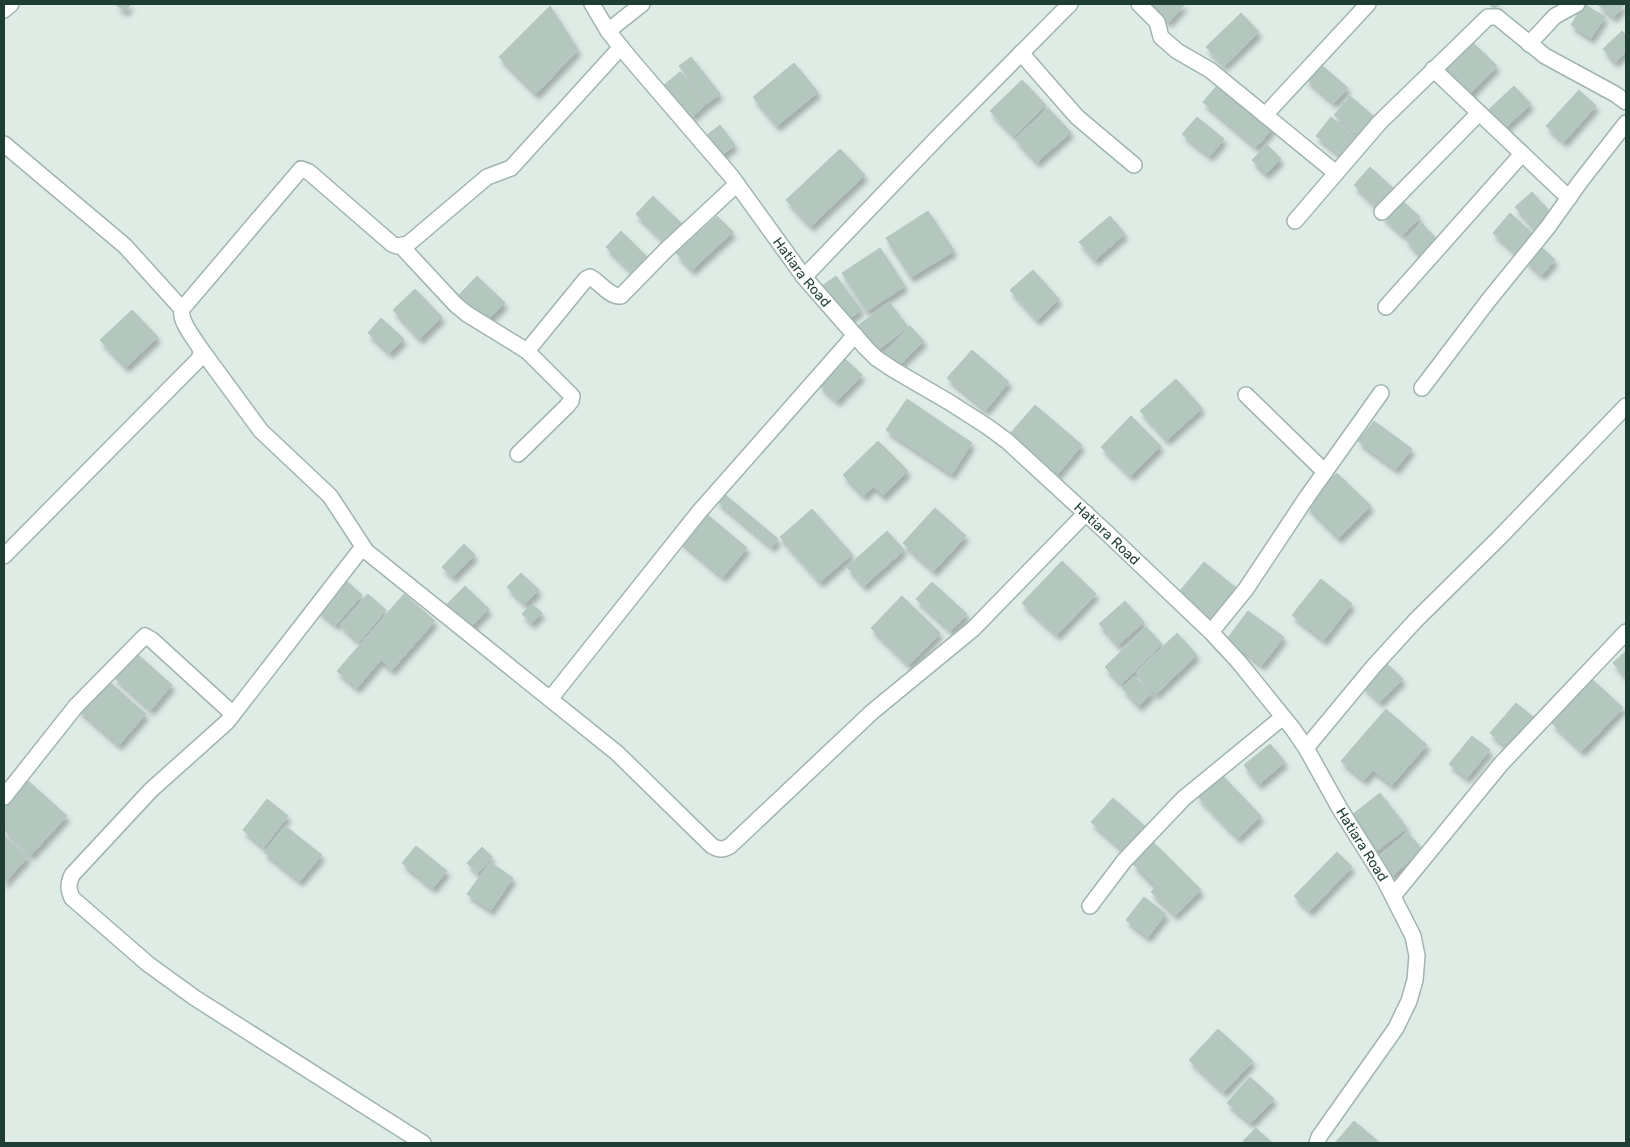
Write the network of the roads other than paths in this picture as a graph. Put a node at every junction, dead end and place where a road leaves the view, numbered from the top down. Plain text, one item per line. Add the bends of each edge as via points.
1 (11, 4) edge
2 (592, 4) edge
3 (642, 4) edge
4 (1070, 4) edge
5 (1139, 4) edge
6 (1368, 4) edge
7 (1577, 4) edge
8 (4, 10) edge
9 (608, 30) junction
10 (1529, 44) junction
11 (621, 47) junction
12 (1021, 53) junction
13 (1433, 69) junction
14 (1626, 102) edge
15 (1479, 114) junction
16 (1265, 115) junction
17 (1626, 123) edge
18 (4, 144) edge
19 (1522, 154) junction
20 (1134, 165) dead end
21 (1336, 173) junction
22 (738, 184) junction
23 (1569, 198) junction
24 (1382, 212) dead end
25 (1295, 221) dead end
26 (402, 247) junction
27 (804, 277) junction
28 (1386, 307) dead end
29 (182, 309) junction
30 (855, 335) junction
31 (200, 348) junction
32 (527, 351) junction
33 (1422, 388) dead end
34 (1381, 393) dead end
35 (1246, 395) dead end
36 (1626, 406) edge
37 (518, 454) dead end
38 (1325, 472) junction
39 (1086, 513) junction
40 (366, 551) junction
41 (4, 556) edge
42 (1211, 632) junction
43 (1626, 632) edge
44 (550, 699) junction
45 (234, 714) junction
46 (1283, 717) junction
47 (1306, 748) junction
48 (4, 797) edge
49 (1393, 896) junction
50 (1090, 906) dead end
51 (423, 1143) edge
52 (1317, 1143) edge

1 - 8 street
2 - 9 street, Hatiara Road
3 - 9 street
4 - 12 street
5 - 16 street via 1157,22 1161,37 1177,51 1210,70
6 - 16 street
7 - 10 street via 1549,20
9 - 11 street, Hatiara Road
10 - 13 street via 1497,18 1488,17
10 - 14 street
11 - 22 street, Hatiara Road
11 - 26 street via 511,168 487,177
12 - 20 street via 1077,117
12 - 27 street
13 - 15 street
13 - 21 street via 1380,122
15 - 19 street
15 - 24 street
16 - 21 street
17 - 23 street
18 - 29 street via 124,246
19 - 23 street
19 - 28 street
21 - 25 street
22 - 27 street, Hatiara Road
22 - 32 street via 621,296 613,295 590,277 586,279
23 - 33 street
26 - 29 street via 392,244 309,172 301,169
26 - 32 street via 467,314
27 - 30 street, Hatiara Road
29 - 31 street via 183,318
30 - 39 street, Hatiara Road via 876,358 1007,441
30 - 44 street via 700,512
31 - 40 street via 261,430 330,496
31 - 41 street via 198,360
32 - 37 street via 572,396 567,406
34 - 38 street
35 - 38 street
36 - 47 street via 1415,621
38 - 42 street via 1246,589
39 - 42 street, Hatiara Road
39 - 44 street via 972,629 872,712 723,850 712,846 633,767
40 - 44 street
40 - 45 street via 358,553
42 - 46 street, Hatiara Road
43 - 49 street via 1501,764
45 - 48 street via 145,636 76,706
45 - 51 street via 151,790 72,875 68,891 148,964 195,998
46 - 47 street, Hatiara Road
46 - 50 street via 1184,798 1124,861
47 - 49 street, Hatiara Road
49 - 52 street, Hatiara Road via 1413,936 1417,956 1409,1001 1396,1028

